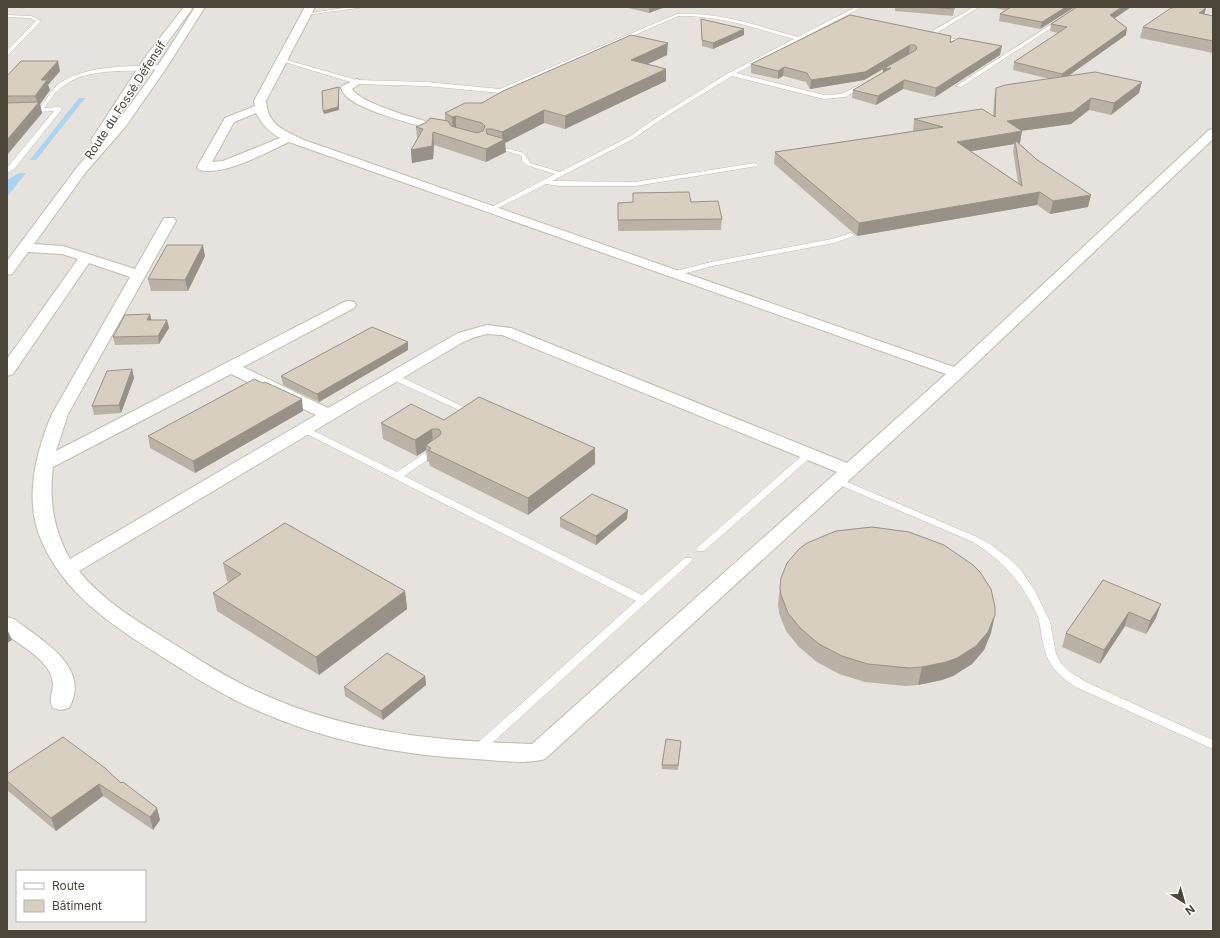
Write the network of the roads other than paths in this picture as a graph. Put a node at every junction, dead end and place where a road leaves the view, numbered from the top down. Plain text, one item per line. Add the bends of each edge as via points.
1 (189, 7) edge
2 (200, 7) edge
3 (363, 7) edge
4 (860, 7) edge
5 (977, 7) edge
6 (1081, 7) edge
7 (308, 10) edge
8 (7, 16) edge
9 (798, 39) junction
10 (974, 45) edge
11 (1003, 51) edge
12 (1011, 53) junction
13 (7, 54) edge
14 (281, 60) junction
15 (162, 67) junction
16 (143, 68) junction
17 (732, 74) junction
18 (357, 82) junction
19 (866, 82) edge
20 (960, 86) edge
21 (260, 108) junction
22 (27, 110) edge
23 (40, 110) junction
24 (446, 130) edge
25 (1213, 133) edge
26 (289, 138) junction
27 (490, 144) edge
28 (755, 165) dead end
29 (82, 168) junction
30 (7, 171) edge
31 (560, 174) junction
32 (545, 182) junction
33 (490, 210) junction
34 (169, 221) dead end
35 (851, 235) dead end
36 (24, 248) junction
37 (86, 257) junction
38 (7, 271) edge
39 (675, 274) junction
40 (139, 275) junction
41 (349, 305) dead end
42 (230, 367) junction
43 (7, 371) edge
44 (957, 373) junction
45 (392, 376) junction
46 (462, 408) edge
47 (328, 414) junction
48 (304, 429) junction
49 (437, 448) edge
50 (809, 454) junction
51 (44, 464) junction
52 (397, 476) junction
53 (843, 476) junction
54 (701, 549) dead end
55 (688, 560) dead end
56 (67, 569) junction
57 (642, 600) junction
58 (7, 624) edge
59 (61, 702) dead end
60 (1213, 745) edge
61 (476, 751) junction

1 - 16 street, Route du Fossé Défensif
2 - 15 street, Route du Fossé Défensif
3 - 7 lane
4 - 9 lane
5 - 10 lane via 941,27 936,33 947,39
6 - 12 lane
7 - 14 street
8 - 13 lane via 27,16 39,21
9 - 17 lane
9 - 18 lane via 712,17 681,15 671,17 501,91 422,84
11 - 12 lane
12 - 20 lane
14 - 18 lane
14 - 21 street via 262,96
15 - 16 lane
15 - 29 street, Route du Fossé Défensif via 122,124
16 - 23 lane via 90,73 70,79 60,85
16 - 29 street, Route du Fossé Défensif
17 - 19 lane via 829,97 843,96
17 - 31 lane via 631,138
18 - 24 street via 346,88 355,99 369,106
21 - 26 street via 269,124
21 - 26 street via 229,120 203,167 225,164
22 - 23 lane
23 - 30 lane via 59,109
25 - 44 street
26 - 33 street
27 - 31 lane via 522,154 528,164
28 - 32 lane via 635,184
29 - 36 street
31 - 32 lane
32 - 33 lane
33 - 39 street
34 - 40 street
35 - 39 lane via 834,241 706,265
36 - 37 street via 63,250
36 - 38 street
37 - 40 street
37 - 43 street
39 - 44 street
40 - 51 street via 60,414
41 - 42 street
42 - 47 street
42 - 51 street
44 - 53 street
45 - 46 lane
45 - 47 street
45 - 50 street via 463,336 484,330 500,330
47 - 48 street
48 - 52 lane
48 - 56 street
49 - 52 lane
50 - 53 street
50 - 54 lane
51 - 56 street via 42,495 47,530 52,545
52 - 57 lane
53 - 60 lane via 974,539 994,550 1010,564 1024,581 1042,617 1052,658 1063,672 1082,685
53 - 61 street via 537,754
55 - 57 lane
56 - 61 street via 86,592 135,628 248,697 305,720 354,735 436,749
57 - 61 lane
58 - 59 street via 48,656 60,669 65,685

